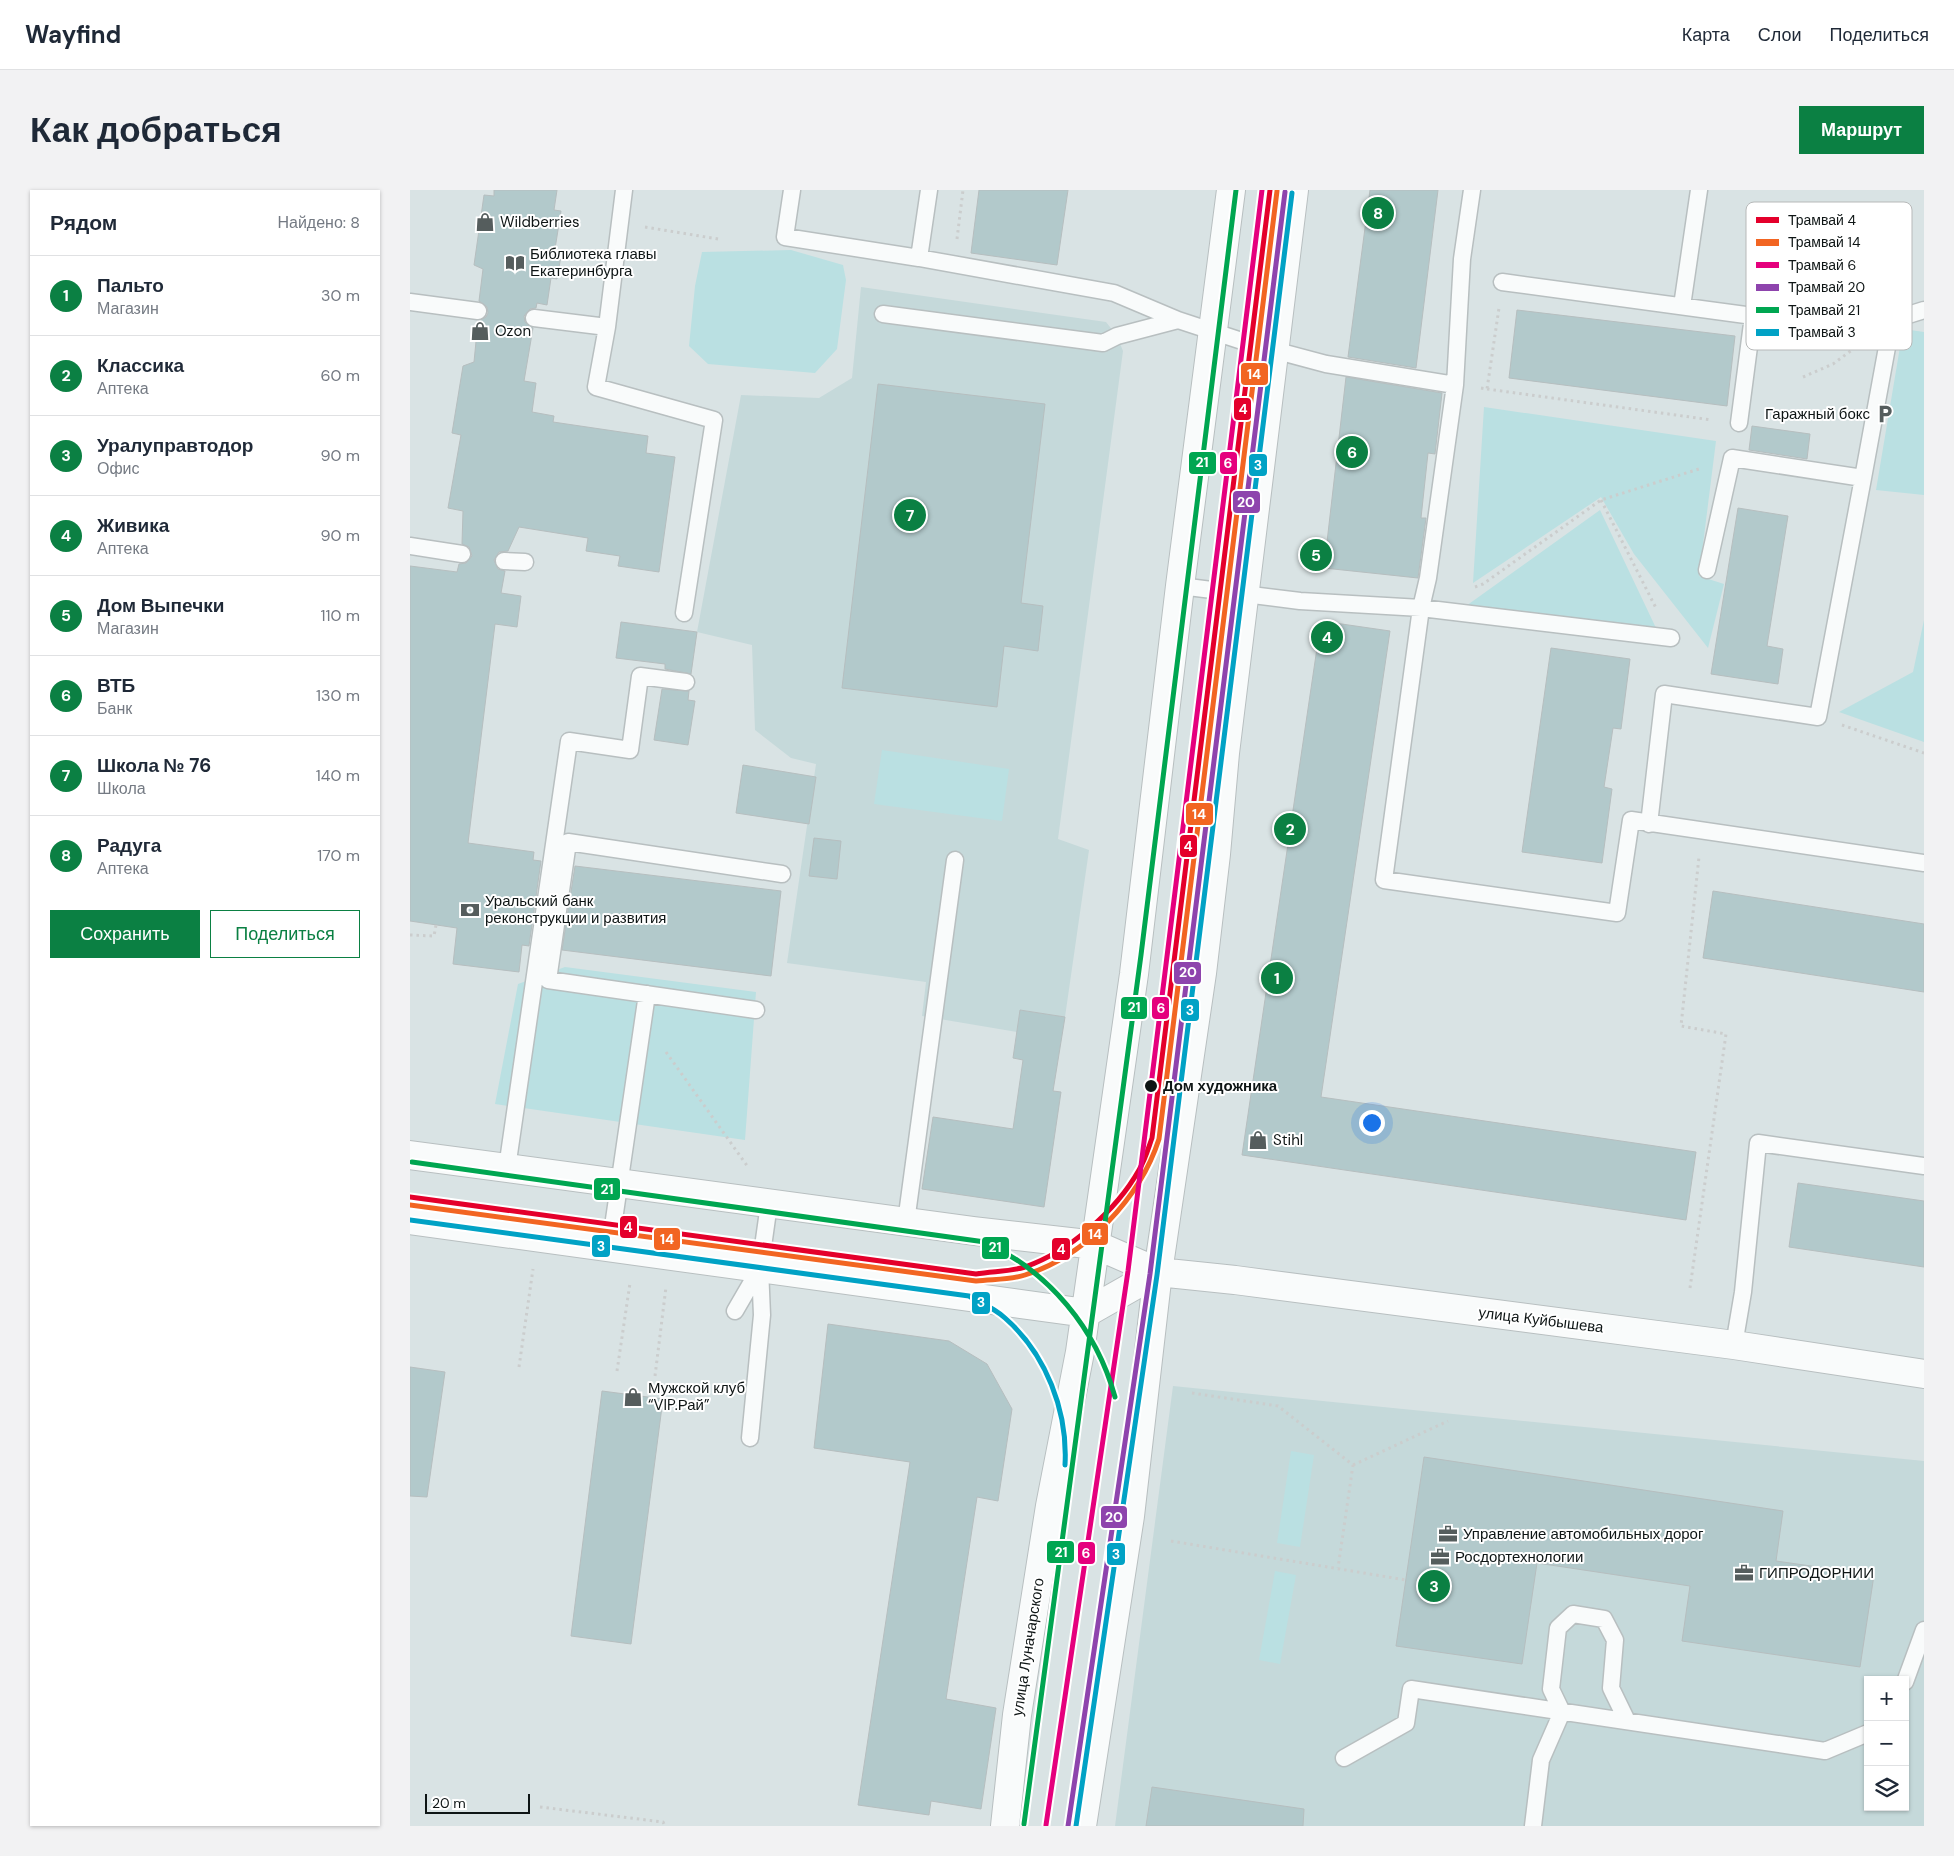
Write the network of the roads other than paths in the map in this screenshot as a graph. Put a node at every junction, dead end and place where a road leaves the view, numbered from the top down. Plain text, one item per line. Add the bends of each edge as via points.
1 (624, 190) edge
2 (792, 190) edge
3 (929, 190) edge
4 (1231, 190) edge
5 (1294, 190) edge
6 (1472, 190) edge
7 (1699, 190) edge
8 (919, 258) junction
9 (1502, 282) road end
10 (410, 302) edge
11 (1682, 306) junction
12 (1924, 310) edge
13 (478, 311) dead end
14 (882, 314) dead end
15 (1912, 314) edge
16 (1746, 315) edge
17 (534, 318) dead end
18 (1178, 320) junction
19 (607, 327) junction
20 (1213, 332) junction
21 (1749, 350) edge
22 (1886, 350) edge
23 (1274, 351) junction
24 (1456, 385) junction
25 (1739, 423) road end
26 (1863, 478) junction
27 (410, 546) edge
28 (462, 554) dead end
29 (504, 561) dead end
30 (525, 562) dead end
31 (1707, 570) dead end
32 (1180, 586) junction
33 (1244, 594) junction
34 (1421, 608) junction
35 (684, 613) dead end
36 (1671, 638) road end
37 (686, 682) dead end
38 (1649, 824) junction
39 (955, 860) dead end
40 (1924, 863) edge
41 (782, 874) dead end
42 (647, 994) junction
43 (756, 1010) dead end
44 (410, 1155) edge
45 (1924, 1166) edge
46 (507, 1168) junction
47 (619, 1183) junction
48 (769, 1204) junction
49 (410, 1220) edge
50 (906, 1222) junction
51 (1096, 1245) junction
52 (610, 1247) junction
53 (760, 1268) junction
54 (1158, 1272) junction
55 (735, 1311) dead end
56 (1086, 1313) junction
57 (1734, 1345) junction
58 (1924, 1374) edge
59 (750, 1438) dead end
60 (1924, 1630) edge
61 (1907, 1676) edge
62 (1562, 1712) junction
63 (1627, 1721) junction
64 (1864, 1735) edge
65 (1344, 1758) dead end
66 (1006, 1826) edge
67 (1082, 1826) edge
68 (1533, 1826) edge

1 - 19 lane
2 - 8 lane via 785,237
3 - 8 lane
4 - 20 main road, улица Луначарского
5 - 23 main road
6 - 24 lane via 1462,259
7 - 11 lane
8 - 18 lane via 1114,293
9 - 11 lane
10 - 13 lane
11 - 16 lane
12 - 15 lane
14 - 18 lane via 1103,343
17 - 19 lane
18 - 20 lane
19 - 35 lane via 596,387 714,420
20 - 23 lane
20 - 32 main road, улица Луначарского
21 - 25 lane
22 - 26 lane
23 - 24 lane via 1326,364
23 - 33 main road
24 - 34 lane
26 - 31 lane via 1732,458
26 - 38 lane via 1818,717 1664,694
27 - 28 lane
29 - 30 lane
32 - 33 lane
32 - 51 main road, улица Луначарского via 1134,974
33 - 34 lane via 1300,601
33 - 54 main road via 1202,973
34 - 36 lane
34 - 38 lane via 1384,880 1617,913 1630,820
37 - 46 lane via 640,676 630,750 569,741
38 - 40 lane
39 - 50 lane
41 - 42 lane via 568,842 548,980
42 - 43 lane
42 - 47 lane
44 - 46 main road, улица Куйбышева
45 - 57 lane via 1758,1143 1743,1292
46 - 47 main road, улица Куйбышева
47 - 48 main road, улица Куйбышева
47 - 52 lane
48 - 50 main road, улица Куйбышева
48 - 53 lane
49 - 52 main road
50 - 51 main road, улица Куйбышева
51 - 54 main road, улица Куйбышева
51 - 56 main road, улица Луначарского
52 - 53 main road
53 - 55 lane
53 - 56 main road
53 - 59 lane via 762,1315
54 - 56 main road
54 - 57 main road, улица Куйбышева
54 - 67 main road via 1130,1516
56 - 66 main road, улица Луначарского via 1050,1506 1017,1715
57 - 58 main road, улица Куйбышева
60 - 61 lane
62 - 63 lane
62 - 63 lane via 1551,1689 1558,1628 1573,1614 1604,1619 1615,1640 1611,1688
62 - 65 lane via 1411,1689 1406,1723
62 - 68 lane via 1541,1760
63 - 64 lane via 1825,1750

